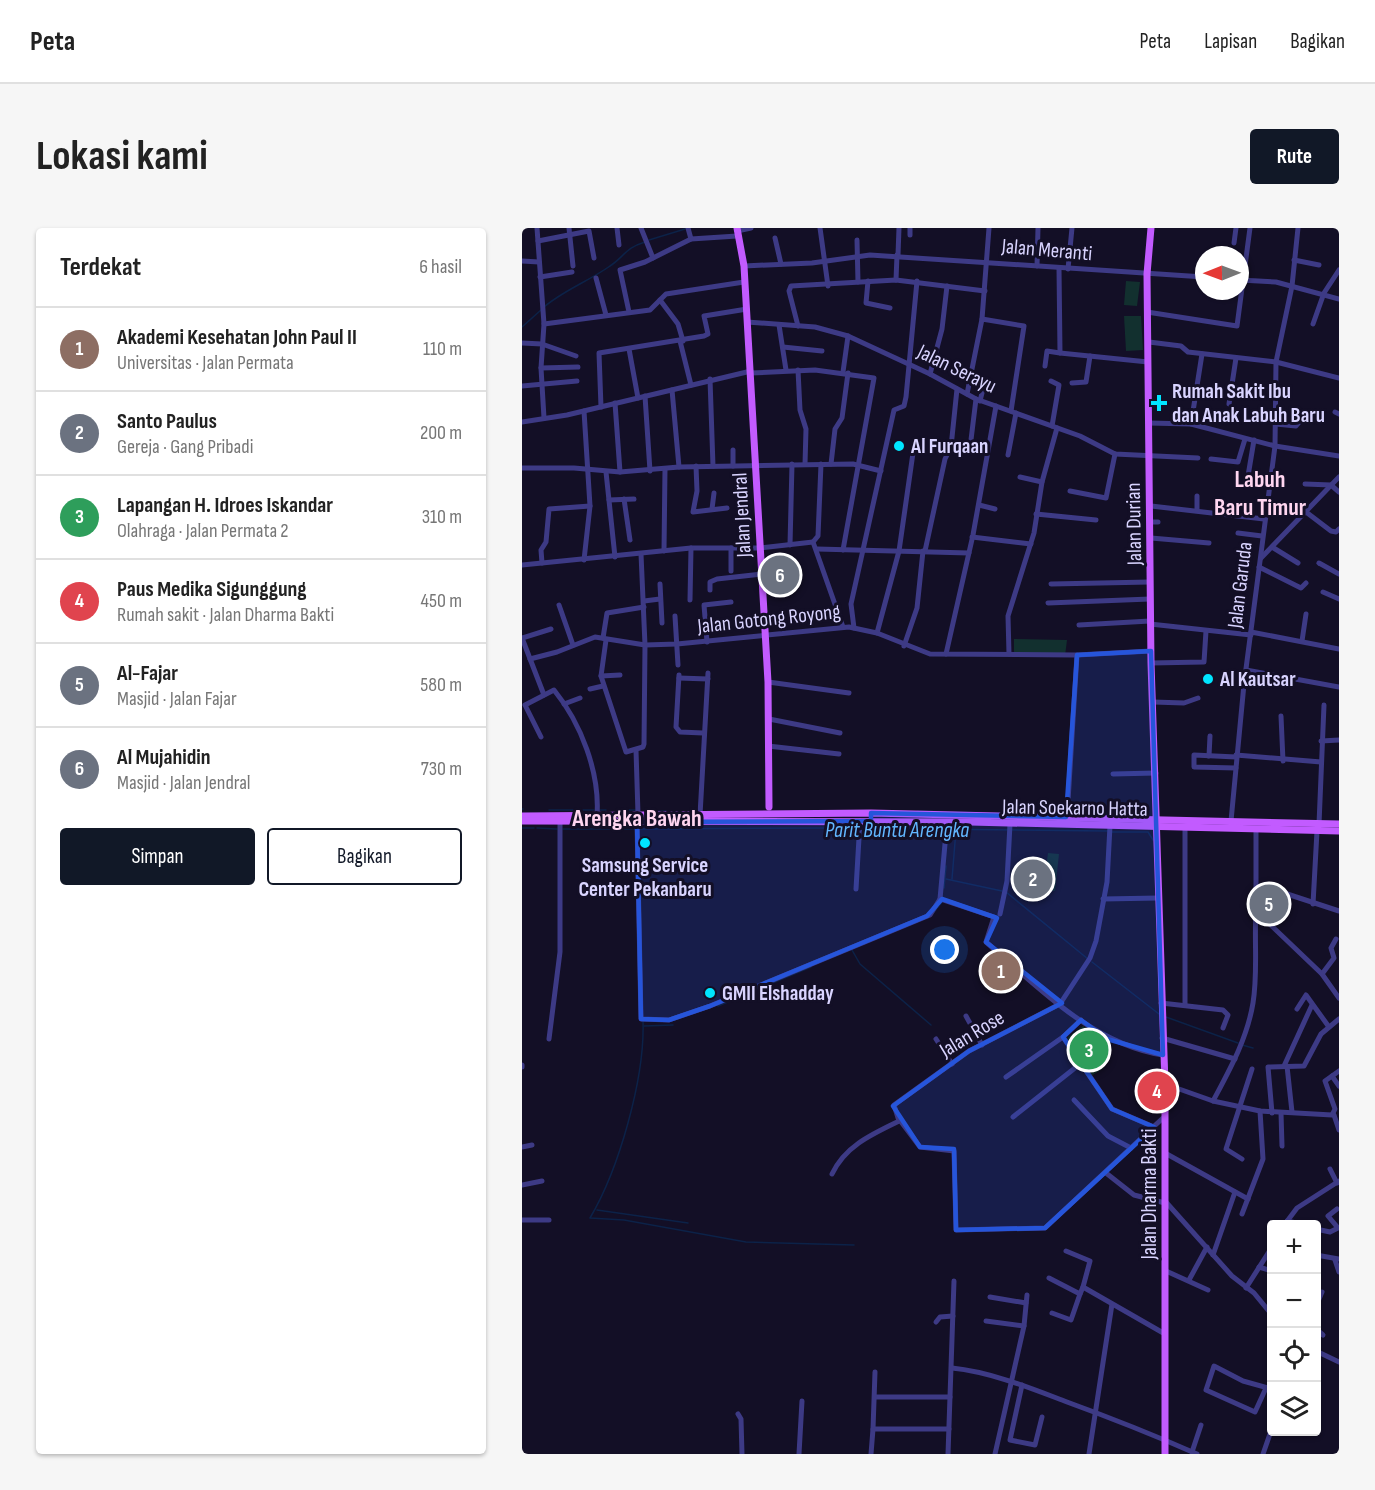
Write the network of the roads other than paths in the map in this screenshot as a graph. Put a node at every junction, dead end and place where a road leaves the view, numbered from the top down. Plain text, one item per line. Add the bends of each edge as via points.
1 (537, 228) edge
2 (569, 228) edge
3 (617, 228) edge
4 (641, 228) edge
5 (751, 228) edge
6 (820, 228) edge
7 (899, 228) edge
8 (910, 228) edge
9 (989, 228) edge
10 (1038, 228) edge
11 (1072, 228) edge
12 (1151, 228) edge
13 (1236, 228) edge
14 (1250, 228) edge
15 (1298, 228) edge
16 (688, 230) edge
17 (737, 232) edge
18 (570, 236) junction
19 (910, 236) dead end
20 (775, 238) dead end
21 (691, 239) junction
22 (857, 240) dead end
23 (537, 241) junction
24 (1234, 243) dead end
25 (619, 245) dead end
26 (1247, 246) edge
27 (897, 255) junction
28 (858, 256) junction
29 (594, 258) dead end
30 (653, 258) junction
31 (1294, 260) junction
32 (522, 261) edge
33 (539, 262) junction
34 (826, 262) junction
35 (987, 262) junction
36 (781, 264) junction
37 (1319, 265) dead end
38 (744, 266) junction
39 (1037, 266) junction
40 (1059, 268) junction
41 (1068, 268) junction
42 (1339, 270) edge
43 (1147, 274) junction
44 (540, 277) junction
45 (1195, 277) edge
46 (597, 278) dead end
47 (896, 280) junction
48 (868, 281) junction
49 (916, 281) junction
50 (1249, 281) edge
51 (744, 282) junction
52 (858, 282) junction
53 (828, 286) junction
54 (947, 286) junction
55 (1292, 286) junction
56 (984, 291) junction
57 (1324, 293) junction
58 (1339, 299) edge
59 (660, 300) junction
60 (1239, 300) edge
61 (890, 308) dead end
62 (747, 309) junction
63 (629, 312) junction
64 (1147, 312) junction
65 (606, 315) junction
66 (982, 319) junction
67 (747, 322) junction
68 (544, 324) junction
69 (1313, 324) dead end
70 (779, 325) junction
71 (798, 326) junction
72 (849, 336) junction
73 (682, 341) junction
74 (1149, 342) junction
75 (522, 343) edge
76 (542, 344) junction
77 (783, 347) junction
78 (629, 349) junction
79 (822, 351) dead end
80 (1060, 353) junction
81 (1202, 354) junction
82 (576, 356) dead end
83 (1090, 356) junction
84 (1236, 358) junction
85 (1148, 362) junction
86 (1276, 362) junction
87 (910, 364) junction
88 (1045, 366) dead end
89 (578, 367) dead end
90 (541, 368) junction
91 (786, 370) junction
92 (798, 370) junction
93 (751, 372) junction
94 (845, 373) junction
95 (930, 374) junction
96 (983, 378) dead end
97 (1339, 378) edge
98 (710, 379) junction
99 (577, 381) dead end
100 (1051, 381) dead end
101 (1072, 383) dead end
102 (542, 385) junction
103 (691, 385) junction
104 (522, 386) edge
105 (957, 389) junction
106 (672, 390) junction
107 (967, 394) junction
108 (645, 396) junction
109 (638, 398) junction
110 (978, 400) junction
111 (615, 403) junction
112 (1229, 404) dead end
113 (601, 406) junction
114 (996, 406) junction
115 (584, 411) junction
116 (1013, 412) junction
117 (544, 418) junction
118 (1310, 419) dead end
119 (522, 422) edge
120 (1148, 423) junction
121 (1191, 424) junction
122 (1276, 424) junction
123 (1054, 427) junction
124 (1245, 439) junction
125 (1254, 440) junction
126 (930, 444) dead end
127 (1275, 446) junction
128 (970, 448) dead end
129 (1339, 448) edge
130 (733, 450) dead end
131 (1114, 454) junction
132 (1008, 455) dead end
133 (1339, 456) edge
134 (1149, 457) junction
135 (1198, 458) dead end
136 (1211, 459) dead end
137 (792, 464) junction
138 (805, 464) junction
139 (821, 464) junction
140 (831, 464) junction
141 (756, 465) junction
142 (858, 465) junction
143 (679, 466) junction
144 (696, 466) junction
145 (713, 466) junction
146 (733, 466) junction
147 (522, 468) edge
148 (589, 469) junction
149 (665, 469) junction
150 (650, 471) junction
151 (881, 471) junction
152 (606, 472) junction
153 (620, 472) junction
154 (1248, 476) dead end
155 (1020, 477) dead end
156 (1339, 477) edge
157 (1042, 482) junction
158 (1305, 483) dead end
159 (1331, 485) junction
160 (1070, 491) dead end
161 (1339, 492) edge
162 (714, 493) dead end
163 (1197, 496) dead end
164 (624, 499) junction
165 (633, 499) dead end
166 (609, 500) junction
167 (979, 505) junction
168 (590, 506) junction
169 (1150, 506) junction
170 (727, 508) dead end
171 (712, 509) junction
172 (995, 509) dead end
173 (1197, 510) junction
174 (1306, 512) junction
175 (1036, 514) junction
176 (1264, 519) junction
177 (1096, 520) dead end
178 (1338, 531) edge
179 (1238, 533) dead end
180 (1262, 536) junction
181 (972, 537) junction
182 (1150, 538) junction
183 (630, 540) dead end
184 (813, 542) junction
185 (1209, 543) dead end
186 (1031, 544) junction
187 (790, 545) junction
188 (1272, 547) junction
189 (691, 548) junction
190 (731, 548) junction
191 (760, 548) junction
192 (817, 549) junction
193 (843, 550) junction
194 (864, 550) junction
195 (899, 550) junction
196 (664, 551) junction
197 (924, 551) junction
198 (969, 553) junction
199 (641, 554) junction
200 (615, 557) junction
201 (1260, 559) junction
202 (584, 560) junction
203 (542, 563) junction
204 (1298, 563) dead end
205 (1319, 563) dead end
206 (522, 565) edge
207 (1259, 567) junction
208 (731, 571) dead end
209 (762, 574) junction
210 (1339, 574) edge
211 (1150, 582) junction
212 (1306, 583) dead end
213 (660, 584) dead end
214 (1051, 584) dead end
215 (710, 590) dead end
216 (1323, 592) dead end
217 (660, 599) junction
218 (1150, 599) junction
219 (1339, 599) edge
220 (690, 600) dead end
221 (731, 602) dead end
222 (1048, 603) dead end
223 (644, 604) junction
224 (559, 605) dead end
225 (1306, 615) dead end
226 (675, 616) dead end
227 (662, 623) dead end
228 (1150, 623) junction
229 (1078, 625) dead end
230 (843, 627) junction
231 (854, 628) junction
232 (551, 629) dead end
233 (1206, 631) junction
234 (766, 633) junction
235 (877, 633) junction
236 (1251, 633) junction
237 (522, 638) edge
238 (605, 639) junction
239 (1302, 641) junction
240 (707, 642) junction
241 (677, 644) junction
242 (573, 645) junction
243 (645, 645) junction
244 (904, 645) junction
245 (1339, 649) edge
246 (1151, 651) junction
247 (946, 654) junction
248 (1009, 654) junction
249 (1077, 655) junction
250 (530, 659) junction
251 (1151, 663) junction
252 (678, 665) dead end
253 (1246, 670) junction
254 (620, 675) dead end
255 (601, 676) junction
256 (768, 681) junction
257 (1339, 687) edge
258 (603, 688) junction
259 (590, 689) dead end
260 (849, 693) dead end
261 (544, 695) junction
262 (580, 698) dead end
263 (1198, 698) dead end
264 (1153, 702) junction
265 (564, 704) junction
266 (1324, 705) dead end
267 (524, 706) edge
268 (1281, 716) dead end
269 (769, 719) junction
270 (703, 733) junction
271 (840, 733) dead end
272 (1210, 736) dead end
273 (542, 737) dead end
274 (1339, 740) edge
275 (1321, 741) junction
276 (768, 746) junction
277 (636, 750) junction
278 (840, 754) dead end
279 (1209, 756) junction
280 (1236, 756) junction
281 (1284, 761) junction
282 (1321, 762) junction
283 (1236, 768) junction
284 (1156, 773) junction
285 (1113, 774) dead end
286 (700, 810) junction
287 (769, 811) junction
288 (597, 812) junction
289 (1067, 814) junction
290 (638, 815) junction
291 (522, 816) edge
292 (871, 817) junction
293 (1155, 820) junction
294 (1231, 820) junction
295 (522, 821) edge
296 (560, 822) junction
297 (1318, 823) junction
298 (1339, 824) edge
299 (860, 826) junction
300 (947, 827) junction
301 (1185, 827) junction
302 (1010, 828) junction
303 (1256, 829) junction
304 (1110, 831) junction
305 (1339, 831) edge
306 (856, 889) dead end
307 (1278, 891) dead end
308 (1158, 898) junction
309 (942, 899) junction
310 (1103, 899) junction
311 (1313, 903) junction
312 (1256, 911) junction
313 (1339, 911) edge
314 (1000, 914) dead end
315 (1336, 939) dead end
316 (1322, 975) junction
317 (1339, 998) edge
318 (1161, 1003) junction
319 (1060, 1004) junction
320 (1185, 1005) junction
321 (1312, 1005) junction
322 (1297, 1009) dead end
323 (966, 1016) dead end
324 (1339, 1019) edge
325 (1081, 1020) junction
326 (1329, 1027) junction
327 (1223, 1028) dead end
328 (1063, 1036) junction
329 (1162, 1038) junction
330 (549, 1039) dead end
331 (936, 1039) dead end
332 (982, 1045) junction
333 (1163, 1055) junction
334 (1235, 1059) junction
335 (952, 1064) junction
336 (1080, 1064) junction
337 (1286, 1066) junction
338 (1252, 1069) dead end
339 (1339, 1071) edge
340 (1332, 1076) junction
341 (1006, 1077) dead end
342 (1165, 1084) junction
343 (1339, 1086) edge
344 (1074, 1100) dead end
345 (1213, 1101) junction
346 (1239, 1107) junction
347 (1260, 1111) junction
348 (1292, 1112) junction
349 (1272, 1113) junction
350 (1281, 1113) junction
351 (1334, 1115) junction
352 (1013, 1117) dead end
353 (1164, 1117) junction
354 (899, 1119) junction
355 (1154, 1127) junction
356 (1339, 1130) edge
357 (532, 1145) dead end
358 (1282, 1146) dead end
359 (522, 1147) edge
360 (1131, 1148) junction
361 (1165, 1153) junction
362 (1242, 1159) dead end
363 (1330, 1168) dead end
364 (1106, 1173) junction
365 (832, 1174) dead end
366 (542, 1181) dead end
367 (1338, 1182) edge
368 (522, 1185) edge
369 (1235, 1192) junction
370 (1248, 1199) junction
371 (1165, 1202) junction
372 (1337, 1209) dead end
373 (1242, 1214) dead end
374 (522, 1220) edge
375 (549, 1220) dead end
376 (1288, 1220) edge
377 (1321, 1229) edge
378 (1338, 1229) edge
379 (1207, 1247) junction
380 (1066, 1251) dead end
381 (1213, 1255) junction
382 (1267, 1255) edge
383 (1321, 1256) edge
384 (1337, 1260) edge
385 (1259, 1267) junction
386 (1267, 1269) edge
387 (1166, 1271) junction
388 (1339, 1272) edge
389 (1049, 1278) dead end
390 (1189, 1280) junction
391 (954, 1281) dead end
392 (1246, 1288) junction
393 (1208, 1290) dead end
394 (1081, 1291) junction
395 (1027, 1295) dead end
396 (990, 1297) dead end
397 (1026, 1303) junction
398 (1112, 1304) junction
399 (1267, 1310) edge
400 (1052, 1313) dead end
401 (953, 1316) junction
402 (986, 1321) dead end
403 (936, 1322) dead end
404 (1024, 1326) junction
405 (1165, 1334) junction
406 (1321, 1353) edge
407 (1339, 1362) edge
408 (952, 1368) junction
409 (875, 1372) dead end
410 (1011, 1381) junction
411 (1022, 1385) junction
412 (1269, 1389) edge
413 (874, 1396) junction
414 (950, 1397) junction
415 (802, 1401) dead end
416 (1095, 1412) junction
417 (738, 1414) dead end
418 (1042, 1417) dead end
419 (1201, 1425) dead end
420 (873, 1429) junction
421 (949, 1429) junction
422 (1269, 1436) edge
423 (1165, 1440) junction
424 (1195, 1453) edge
425 (741, 1454) edge
426 (799, 1454) edge
427 (871, 1454) edge
428 (948, 1454) edge
429 (995, 1454) edge
430 (1089, 1454) edge
431 (1165, 1454) edge
432 (1263, 1454) edge

1 - 23 street
2 - 18 street
3 - 25 street
4 - 30 street
5 - 17 street
6 - 34 street
7 - 27 street
8 - 19 street
9 - 35 street
10 - 39 street
11 - 41 street
12 - 43 main road, Jalan Durian
13 - 24 street
14 - 26 street
15 - 31 street, Jalan Garuda
16 - 21 street
17 - 21 street
17 - 38 main road, Jalan Jendral
18 - 23 street
18 - 29 street via 589,231
18 - 44 street via 572,269
20 - 36 street
21 - 30 street
22 - 28 street
23 - 33 street
27 - 28 street, Jalan Meranti
27 - 35 street, Jalan Meranti
27 - 47 street
28 - 34 street, Jalan Meranti
28 - 52 street
30 - 63 street via 620,271
31 - 37 street
31 - 55 street, Jalan Garuda
32 - 33 street
33 - 44 street
34 - 36 street, Jalan Meranti
34 - 53 street
35 - 39 street, Jalan Meranti
35 - 56 street
36 - 38 street, Jalan Meranti
38 - 51 main road, Jalan Jendral
39 - 40 street, Jalan Meranti
40 - 41 street, Jalan Meranti
40 - 80 street
41 - 43 street, Jalan Meranti
42 - 57 street
43 - 45 street, Jalan Meranti
43 - 64 main road, Jalan Durian
44 - 68 street
46 - 65 street
47 - 48 street
47 - 49 street
48 - 52 street
48 - 61 street via 866,303
49 - 54 street
49 - 87 street
50 - 55 street
51 - 59 street via 666,294
51 - 62 main road, Jalan Jendral
52 - 53 street
53 - 71 street via 789,288
54 - 56 street
54 - 95 street via 942,329
55 - 57 street
55 - 86 street, Jalan Garuda
56 - 66 street
57 - 58 street
57 - 69 street
59 - 63 street via 652,309
59 - 73 street via 678,324
60 - 64 street via 1235,327
62 - 67 main road, Jalan Jendral
62 - 73 street via 704,316 708,334
63 - 65 street
64 - 74 main road, Jalan Durian
65 - 68 street
66 - 107 street
66 - 116 street via 1022,326
67 - 70 street, Jalan Serayu
67 - 93 main road, Jalan Jendral
68 - 76 street
70 - 71 street, Jalan Serayu
70 - 77 street
71 - 72 street, Jalan Serayu
72 - 87 street, Jalan Serayu
72 - 94 street
73 - 78 street
73 - 103 street
74 - 81 street via 1181,346 1188,352
74 - 85 main road, Jalan Durian
75 - 76 street
76 - 82 street
76 - 90 street
77 - 79 street
77 - 91 street
78 - 109 street
78 - 113 street via 599,353
80 - 83 street
80 - 88 street via 1047,351
81 - 84 street
81 - 121 street
83 - 85 street
83 - 101 street via 1086,382
84 - 86 street
84 - 112 street
85 - 120 main road, Jalan Durian
86 - 97 street
86 - 122 street, Jalan Garuda
87 - 95 street, Jalan Serayu
87 - 151 street via 905,403 894,410
89 - 90 street
90 - 102 street
91 - 92 street
91 - 93 street
92 - 94 street
92 - 138 street via 800,410 806,429
93 - 98 street
93 - 141 main road, Jalan Jendral
94 - 140 street via 842,418 835,429
94 - 142 street via 873,377
95 - 105 street, Jalan Serayu
96 - 110 street
98 - 103 street
98 - 145 street
99 - 102 street
100 - 123 street via 1059,385
102 - 104 street
102 - 117 street
103 - 106 street
105 - 107 street, Jalan Serayu
105 - 197 street via 951,447
106 - 108 street
106 - 143 street
107 - 110 street, Jalan Serayu
108 - 109 street
108 - 150 street
109 - 111 street
110 - 114 street, Jalan Serayu
110 - 128 street
111 - 113 street
111 - 153 street
113 - 115 street
114 - 116 street, Jalan Serayu
114 - 167 street
115 - 117 street
115 - 148 street
116 - 123 street, Jalan Serayu
116 - 132 street
117 - 119 street
118 - 122 street via 1301,420 1296,426
120 - 121 street
120 - 134 main road, Jalan Durian
121 - 124 street
122 - 127 street, Jalan Garuda
123 - 131 street, Jalan Serayu
123 - 157 street
124 - 125 street
124 - 136 street via 1238,462
125 - 127 street
125 - 154 street
126 - 195 street via 914,446
127 - 133 street
127 - 176 street, Jalan Garuda
129 - 133 street
130 - 146 street
131 - 134 street, Jalan Serayu
131 - 160 street via 1106,498
134 - 135 street, Jalan Serayu
134 - 169 main road, Jalan Durian
137 - 138 street
137 - 141 street
137 - 187 street
138 - 139 street
139 - 140 street
139 - 184 street via 818,536
140 - 142 street
141 - 146 street
141 - 191 main road, Jalan Jendral
142 - 151 street
142 - 193 street
143 - 144 street
143 - 149 street
144 - 145 street
144 - 171 street via 697,491 692,510 695,513
145 - 146 street
147 - 148 street
148 - 152 street
148 - 168 street
149 - 150 street
149 - 196 street
150 - 153 street
151 - 194 street
152 - 153 street
152 - 166 street
155 - 157 street
156 - 159 street
157 - 175 street
158 - 159 street
159 - 161 street
159 - 174 street
162 - 171 street
163 - 173 street
164 - 165 street
164 - 166 street
164 - 183 street
166 - 200 street
167 - 172 street
167 - 181 street
168 - 202 street
168 - 203 street via 549,509
169 - 173 street
169 - 182 main road, Jalan Durian via 1154,522
170 - 171 street
173 - 176 street
174 - 178 street via 1331,531
174 - 188 street
175 - 177 street
175 - 186 street
176 - 180 street, Jalan Garuda
179 - 180 street
180 - 201 street, Jalan Garuda
181 - 186 street
181 - 198 street
182 - 185 street
182 - 211 main road, Jalan Durian
184 - 187 street
184 - 192 street
186 - 248 street via 1008,616
187 - 191 street
188 - 201 street
188 - 204 street
189 - 190 street
189 - 196 street
189 - 220 street
190 - 191 street
190 - 208 street
191 - 209 main road, Jalan Jendral
192 - 193 street
192 - 230 street
193 - 194 street
194 - 195 street
194 - 231 street via 851,604
195 - 197 street
195 - 235 street
196 - 199 street
197 - 198 street
197 - 244 street via 917,608
198 - 247 street
199 - 200 street
199 - 223 street
200 - 202 street
201 - 207 street, Jalan Garuda
202 - 203 street
203 - 206 street
205 - 210 street
207 - 212 street via 1301,588
207 - 236 street, Jalan Garuda
209 - 215 street via 717,579 710,582
209 - 234 main road, Jalan Jendral
211 - 214 street
211 - 218 main road, Jalan Durian
213 - 217 street
216 - 219 street
217 - 223 street
217 - 227 street
218 - 222 street
218 - 228 main road, Jalan Durian
221 - 240 street via 704,605
223 - 238 street via 607,613
223 - 243 street
224 - 242 street
225 - 239 street
226 - 241 street
228 - 229 street
228 - 233 street
228 - 246 main road, Jalan Durian
230 - 231 street, Jalan Gotong Royong
230 - 234 street, Jalan Gotong Royong
231 - 235 street, Jalan Gotong Royong
232 - 237 street
233 - 236 street
233 - 251 street via 1204,662
234 - 240 street, Jalan Gotong Royong
234 - 256 main road, Jalan Jendral
235 - 244 street, Jalan Gotong Royong
236 - 239 street
236 - 253 street, Jalan Garuda
237 - 250 street
238 - 242 street via 591,638
238 - 243 street, Jalan Gotong Royong
238 - 255 street
239 - 245 street
240 - 241 street, Jalan Gotong Royong
241 - 243 street, Jalan Gotong Royong
241 - 252 street
242 - 250 street
243 - 277 street via 644,745
244 - 247 street, Jalan Gotong Royong
246 - 249 street, Jalan Gotong Royong
246 - 251 main road, Jalan Durian
247 - 248 street, Jalan Gotong Royong
248 - 249 street, Jalan Gotong Royong
249 - 289 street
250 - 261 street
251 - 264 main road, Jalan Durian
253 - 257 street
253 - 280 street, Jalan Garuda
254 - 255 street
255 - 258 street
256 - 260 street
256 - 269 main road, Jalan Jendral
258 - 259 street
258 - 277 street via 626,752
261 - 265 street via 554,690
261 - 267 street
262 - 265 street
263 - 264 street via 1184,703
264 - 284 main road, Jalan Durian
265 - 288 street via 596,774
266 - 275 street
267 - 273 street
268 - 281 street
269 - 271 street
269 - 276 main road, Jalan Jendral
270 - 270 street via 708,676 679,677 676,727 680,732
270 - 286 street
272 - 279 street
274 - 275 street
275 - 282 street
276 - 278 street
276 - 287 main road, Jalan Jendral
277 - 290 street
279 - 280 street
279 - 283 street via 1194,755 1194,767
280 - 281 street
280 - 283 street, Jalan Garuda
281 - 282 street
282 - 297 street
283 - 294 street, Jalan Garuda
284 - 285 street
284 - 293 main road, Jalan Durian
286 - 287 main road, Jalan Soekarno Hatta
286 - 290 main road, Jalan Soekarno Hatta
287 - 292 main road, Jalan Soekarno Hatta
288 - 290 main road, Jalan Soekarno Hatta
288 - 291 main road, Jalan Soekarno Hatta
289 - 292 main road, Jalan Soekarno Hatta
289 - 293 main road, Jalan Soekarno Hatta
290 - 296 main road, Jalan Soekarno Hatta
290 - 299 main road, Jalan Soekarno Hatta
290 - 309 street via 643,1020 669,1020 693,1012 927,916
292 - 299 main road, Jalan Soekarno Hatta
292 - 300 main road, Jalan Soekarno Hatta
293 - 294 main road, Jalan Soekarno Hatta
293 - 301 main road, Jalan Soekarno Hatta
293 - 304 main road, Jalan Soekarno Hatta
293 - 308 main road, Jalan Dharma Bakti
294 - 297 main road, Jalan Soekarno Hatta
295 - 296 main road, Jalan Soekarno Hatta
296 - 330 street via 560,952
297 - 298 main road, Jalan Soekarno Hatta
297 - 303 main road, Jalan Soekarno Hatta
297 - 305 main road, Jalan Soekarno Hatta
297 - 311 street
299 - 306 street
300 - 302 main road, Jalan Soekarno Hatta
300 - 309 street
301 - 303 main road, Jalan Soekarno Hatta
301 - 320 street
302 - 304 main road, Jalan Soekarno Hatta
302 - 314 street via 1007,880
303 - 312 street
304 - 310 street, Jalan Rose
307 - 311 street
308 - 310 street
308 - 318 main road, Jalan Dharma Bakti
309 - 319 street via 994,917 986,942
310 - 319 street, Jalan Rose via 1098,935 1089,960
311 - 313 street
312 - 316 street
312 - 334 street via 1254,991
315 - 316 street via 1331,948 1334,958
316 - 317 street
318 - 320 street
318 - 329 main road, Jalan Dharma Bakti
319 - 325 street
319 - 332 street, Jalan Rose
320 - 327 street via 1227,1012
321 - 322 street via 1305,995
321 - 326 street
321 - 337 street
323 - 332 street
324 - 326 street
325 - 328 street
325 - 333 street via 1107,1039 1141,1052
326 - 337 street via 1304,1066
328 - 336 street
328 - 341 street
329 - 333 main road, Jalan Dharma Bakti
329 - 334 street
331 - 335 street
332 - 335 street, Jalan Rose
333 - 342 main road, Jalan Dharma Bakti
334 - 345 street
335 - 354 street, Jalan Rose via 894,1105
336 - 352 street
336 - 355 street via 1112,1109
337 - 348 street
337 - 349 street via 1268,1068
338 - 346 street
339 - 340 street
340 - 343 street
340 - 351 street via 1325,1081
342 - 345 street
342 - 353 main road, Jalan Dharma Bakti
344 - 360 street via 1108,1136
345 - 346 street
346 - 347 street
346 - 362 street via 1226,1149
347 - 349 street
347 - 370 street via 1263,1160
348 - 350 street
348 - 351 street
349 - 350 street
350 - 358 street
351 - 356 street
353 - 355 street
353 - 361 main road, Jalan Dharma Bakti
354 - 364 street via 920,1148 954,1151 956,1230 1047,1227
354 - 365 street via 844,1155
355 - 360 street
357 - 359 street
360 - 364 street
361 - 369 street
361 - 371 main road, Jalan Dharma Bakti
363 - 367 street
364 - 371 street via 1134,1195
366 - 368 street
367 - 376 street via 1297,1208
369 - 370 street
369 - 381 street
370 - 373 street
371 - 379 street
371 - 387 main road, Jalan Dharma Bakti
372 - 378 street via 1328,1216
374 - 375 street
377 - 378 street
379 - 381 street
379 - 390 street
380 - 394 street via 1090,1261
381 - 392 street
382 - 385 street
383 - 384 street
384 - 388 street
385 - 386 street
385 - 392 street
387 - 390 street
387 - 405 main road, Jalan Dharma Bakti
389 - 394 street
390 - 393 street
391 - 401 street
392 - 399 street
394 - 398 street
394 - 400 street via 1071,1320
395 - 397 street
396 - 397 street
397 - 404 street
398 - 405 street
398 - 416 street
401 - 403 street via 940,1317
401 - 408 street
402 - 404 street
404 - 410 street
405 - 423 main road, Jalan Dharma Bakti
406 - 407 street
408 - 410 street
408 - 414 street
409 - 413 street
410 - 411 street
410 - 429 street
411 - 416 street
411 - 418 street via 1010,1440 1035,1445
412 - 412 street via 1256,1412 1206,1390 1214,1366
413 - 414 street
413 - 420 street
414 - 421 street
415 - 426 street
416 - 423 street
416 - 430 street
417 - 425 street
419 - 424 street
420 - 421 street
420 - 427 street
421 - 428 street
422 - 432 street
423 - 424 street
423 - 431 main road, Jalan Dharma Bakti

